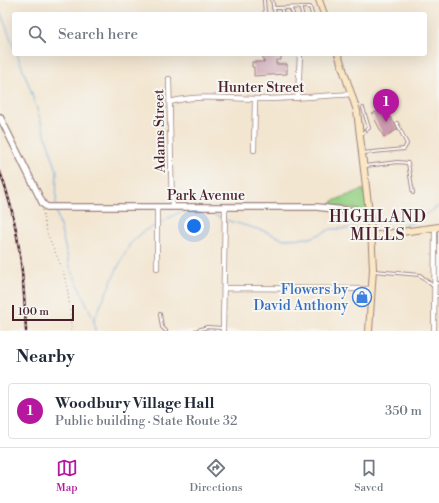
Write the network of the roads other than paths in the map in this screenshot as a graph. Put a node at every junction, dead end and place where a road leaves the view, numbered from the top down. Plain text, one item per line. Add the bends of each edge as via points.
1 (264, 0) edge
2 (272, 0) edge
3 (319, 0) edge
4 (290, 7) junction
5 (300, 7) junction
6 (273, 8) junction
7 (281, 8) junction
8 (265, 12) edge
9 (274, 12) edge
10 (282, 12) edge
11 (291, 12) edge
12 (301, 12) edge
13 (311, 12) edge
14 (323, 12) edge
15 (300, 56) edge
16 (339, 56) edge
17 (169, 79) dead end
18 (352, 94) junction
19 (298, 98) junction
20 (254, 99) junction
21 (170, 102) junction
22 (363, 108) dead end
23 (0, 117) edge
24 (397, 123) dead end
25 (360, 134) junction
26 (254, 150) dead end
27 (362, 153) junction
28 (364, 166) junction
29 (413, 192) dead end
30 (172, 206) junction
31 (157, 207) junction
32 (225, 207) junction
33 (369, 213) junction
34 (437, 227) edge
35 (371, 236) junction
36 (437, 242) edge
37 (157, 268) dead end
38 (372, 271) junction
39 (437, 271) edge
40 (436, 285) edge
41 (225, 288) junction
42 (371, 289) junction
43 (437, 296) edge
44 (160, 314) dead end
45 (223, 329) edge
46 (166, 331) edge
47 (196, 331) edge
48 (369, 331) edge
49 (434, 331) edge

1 - 8 lane
2 - 6 lane
3 - 14 main road
4 - 5 lane
4 - 7 lane
4 - 11 lane
5 - 12 lane
5 - 13 lane via 310,7
6 - 7 lane
6 - 9 lane
7 - 10 lane
15 - 19 street
16 - 18 main road
17 - 21 street, Adams Street
18 - 19 street, Hunter Street
18 - 25 main road
19 - 20 street, Hunter Street
20 - 21 street, Hunter Street via 204,98
20 - 26 street
21 - 30 street, Adams Street
22 - 25 lane via 369,128
23 - 31 street, Park Avenue via 43,204 59,208
24 - 27 lane via 407,140 404,149
25 - 27 main road
27 - 28 main road
28 - 29 lane via 408,163
28 - 33 main road
30 - 31 street, Park Avenue
30 - 32 street, Park Avenue
31 - 37 street
32 - 33 street, Park Avenue via 317,208
32 - 41 street
33 - 35 main road
34 - 35 main road
34 - 36 street
35 - 38 main road
36 - 39 street
38 - 40 lane via 420,275
38 - 42 main road
39 - 40 street
40 - 43 street
41 - 42 street
41 - 45 street
42 - 48 main road
43 - 49 street
44 - 46 lane via 162,327
45 - 47 lane via 207,328

